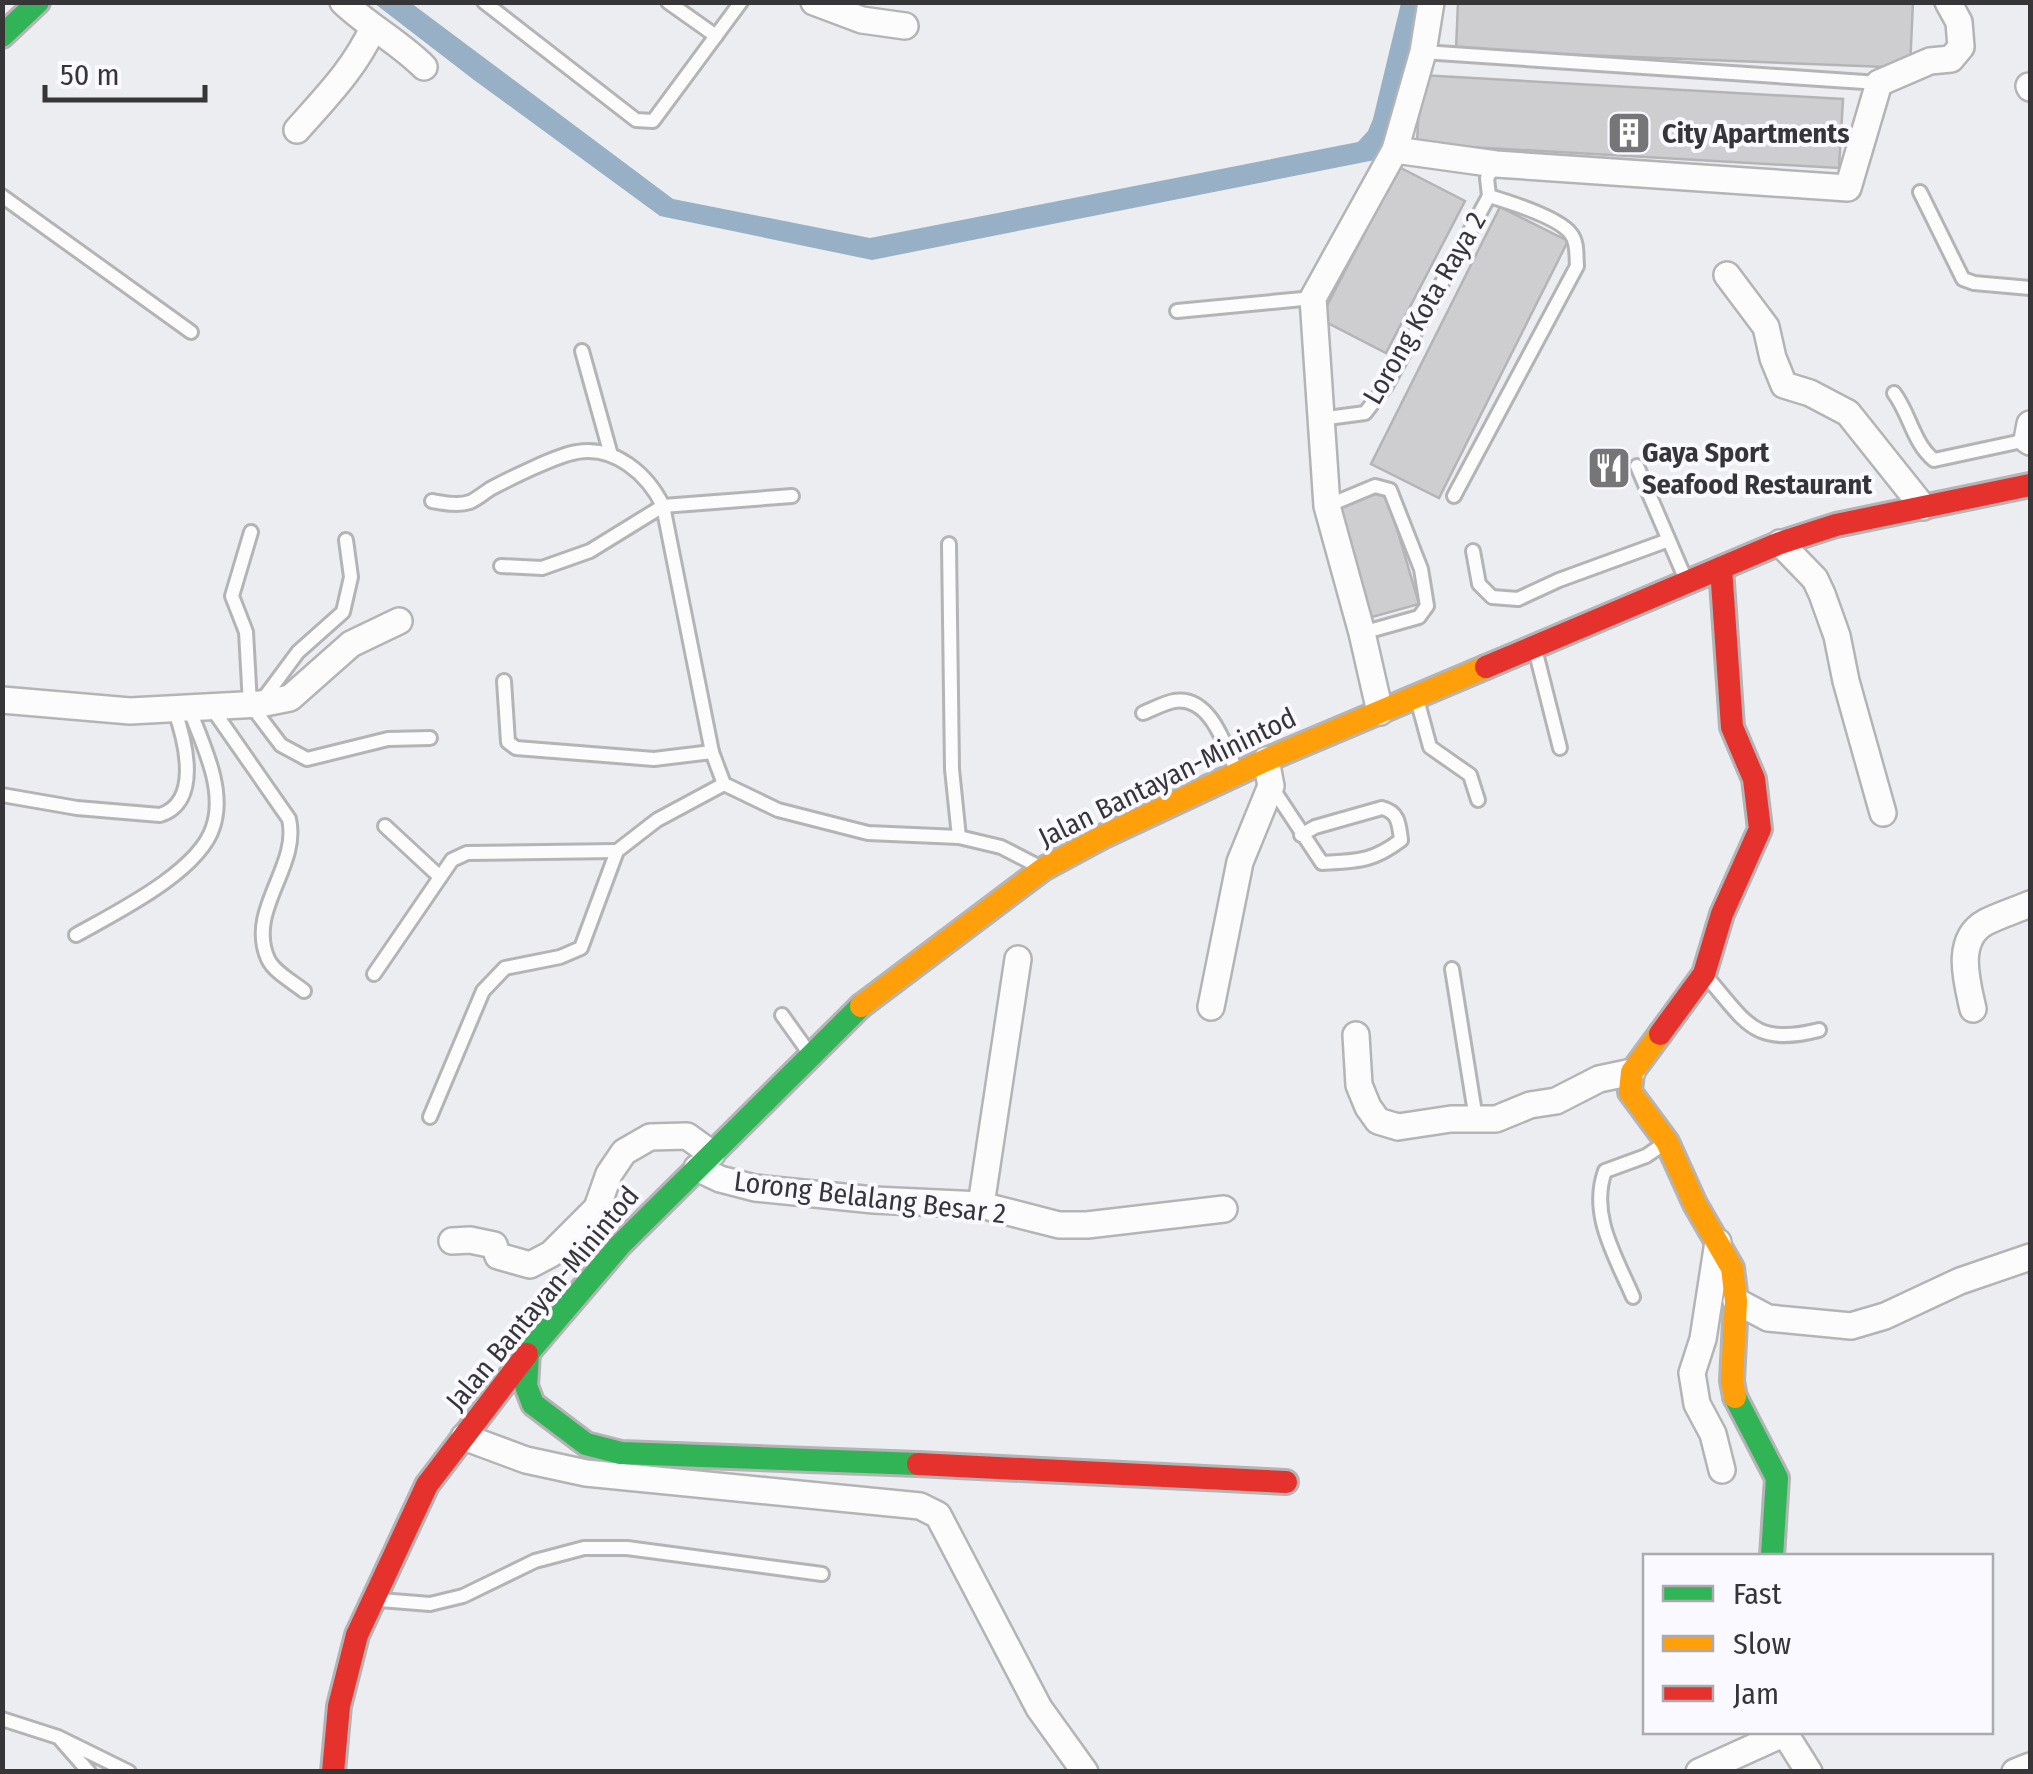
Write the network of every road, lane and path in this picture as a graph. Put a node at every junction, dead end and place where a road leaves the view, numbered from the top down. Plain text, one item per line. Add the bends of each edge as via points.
1 (38, 2) edge
2 (342, 2) edge
3 (484, 2) edge
4 (668, 2) edge
5 (741, 2) edge
6 (814, 2) edge
7 (1432, 2) edge
8 (1948, 2) edge
9 (905, 26) dead end
10 (373, 28) junction
11 (2, 36) edge
12 (716, 36) junction
13 (1423, 52) junction
14 (424, 67) dead end
15 (1879, 82) junction
16 (298, 130) dead end
17 (1395, 150) junction
18 (1496, 164) junction
19 (1920, 192) dead end
20 (2, 196) edge
21 (1489, 196) junction
22 (1727, 276) dead end
23 (2030, 288) edge
24 (1313, 298) junction
25 (1176, 310) dead end
26 (191, 332) dead end
27 (582, 351) dead end
28 (1894, 393) dead end
29 (1320, 419) junction
30 (2029, 435) edge
31 (611, 455) junction
32 (1637, 466) dead end
33 (2030, 485) edge
34 (792, 496) dead end
35 (1454, 496) dead end
36 (432, 501) dead end
37 (663, 506) junction
38 (1326, 506) junction
39 (1923, 507) junction
40 (251, 532) dead end
41 (346, 540) dead end
42 (1666, 540) junction
43 (1780, 543) junction
44 (948, 544) dead end
45 (1472, 552) dead end
46 (501, 566) dead end
47 (1721, 568) junction
48 (1687, 582) junction
49 (399, 621) dead end
50 (1362, 633) junction
51 (1534, 646) junction
52 (504, 681) dead end
53 (1416, 697) junction
54 (2, 700) edge
55 (255, 704) junction
56 (191, 708) junction
57 (1380, 712) junction
58 (1143, 713) dead end
59 (430, 738) dead end
60 (1560, 748) dead end
61 (712, 752) junction
62 (1266, 760) junction
63 (1237, 773) junction
64 (724, 784) junction
65 (1271, 786) junction
66 (2, 795) edge
67 (1478, 800) dead end
68 (1883, 813) dead end
69 (385, 826) dead end
70 (1301, 835) junction
71 (960, 837) junction
72 (617, 851) junction
73 (1043, 869) junction
74 (440, 877) junction
75 (2030, 904) edge
76 (76, 935) dead end
77 (1018, 959) dead end
78 (1452, 970) dead end
79 (374, 974) dead end
80 (1704, 974) junction
81 (304, 991) dead end
82 (1211, 1007) dead end
83 (1974, 1009) dead end
84 (782, 1014) dead end
85 (1819, 1030) dead end
86 (1356, 1035) dead end
87 (809, 1052) junction
88 (1632, 1072) junction
89 (430, 1117) dead end
90 (1476, 1119) junction
91 (1667, 1142) junction
92 (704, 1161) junction
93 (982, 1205) junction
94 (1224, 1209) dead end
95 (452, 1241) dead end
96 (1718, 1242) junction
97 (2030, 1257) edge
98 (1633, 1297) dead end
99 (1736, 1300) junction
100 (528, 1353) junction
101 (464, 1437) junction
102 (1722, 1470) dead end
103 (1286, 1482) dead end
104 (1772, 1554) edge
105 (822, 1574) dead end
106 (372, 1600) junction
107 (2, 1719) edge
108 (1780, 1734) edge
109 (1785, 1734) edge
110 (58, 1737) junction
111 (2030, 1766) edge
112 (89, 1772) edge
113 (129, 1772) edge
114 (332, 1772) edge
115 (1085, 1772) edge
116 (1699, 1772) edge
117 (1809, 1772) edge
118 (2015, 1772) edge

1 - 11 main road
2 - 10 street
3 - 12 lane via 642,122 652,121
4 - 12 lane
5 - 12 lane
6 - 9 street via 862,20
7 - 13 street
8 - 15 street via 1959,22 1961,47 1951,59
10 - 14 street
10 - 16 street via 362,53
13 - 15 lane
13 - 17 street
15 - 18 street via 1848,188
17 - 18 street
17 - 24 street
18 - 21 lane, Lorong Kota Raya 2 via 1486,178
19 - 23 lane via 1963,278
20 - 26 lane
21 - 29 lane, Lorong Kota Raya 2 via 1386,386 1365,413
21 - 35 lane via 1570,230 1577,266
22 - 39 street via 1766,326 1784,385 1848,413
24 - 25 lane
24 - 29 street
27 - 31 lane
28 - 30 lane via 1921,450 1934,460
29 - 38 street
31 - 36 lane via 578,452 471,502
31 - 37 lane via 653,485
32 - 42 lane
33 - 39 main road, Jalan Bantayan-Minintod
34 - 37 lane
37 - 46 lane via 590,551 542,568
37 - 61 lane
38 - 50 street
38 - 50 lane via 1374,486 1390,490 1421,568 1427,606 1419,617
39 - 43 main road, Jalan Bantayan-Minintod
40 - 55 lane via 232,596 246,632
41 - 55 lane via 352,577 343,612
42 - 45 lane via 1518,600 1492,597 1480,584
42 - 48 lane
43 - 47 main road, Jalan Bantayan-Minintod
43 - 68 street via 1822,594
44 - 71 lane via 952,770
47 - 48 main road, Jalan Bantayan-Minintod
47 - 80 main road via 1732,727 1754,779 1760,829 1730,891
48 - 51 main road, Jalan Bantayan-Minintod
49 - 55 street via 350,644 290,698
50 - 57 street
51 - 53 main road, Jalan Bantayan-Minintod
51 - 60 lane
52 - 61 lane via 508,742 516,748 654,758
53 - 57 main road, Jalan Bantayan-Minintod
53 - 67 lane via 1430,746 1470,775
54 - 56 street
55 - 56 street
55 - 59 lane via 281,745 307,759 388,740
56 - 66 lane via 184,792 172,811 77,808
56 - 76 lane via 216,794 213,828 161,886
56 - 81 lane via 289,819 290,854 265,913 264,933 268,959
57 - 62 main road, Jalan Bantayan-Minintod
58 - 63 lane via 1179,700 1196,706 1213,720
61 - 64 lane
62 - 63 main road, Jalan Bantayan-Minintod
62 - 65 street
63 - 73 main road, Jalan Bantayan-Minintod
64 - 71 lane via 778,810 868,833
64 - 72 lane via 657,820
65 - 70 lane
65 - 82 street via 1240,862
69 - 74 lane
70 - 70 lane via 1382,808 1398,820 1401,840 1360,862 1322,863
71 - 73 lane via 1000,847
72 - 74 lane via 467,853
72 - 89 lane via 581,948 505,968 483,991
73 - 87 main road, Jalan Bantayan-Minintod
74 - 79 lane
75 - 83 street via 1982,924 1972,939 1963,966
77 - 93 street
78 - 90 lane
80 - 85 lane via 1756,1032 1791,1037
80 - 88 main road
84 - 87 lane
86 - 90 street via 1359,1085 1378,1121 1398,1127
87 - 92 main road, Jalan Bantayan-Minintod
88 - 90 street via 1600,1078 1556,1101
88 - 91 main road via 1630,1092
91 - 96 main road
91 - 98 lane via 1605,1171 1600,1185 1600,1218
92 - 93 street, Lorong Belalang Besar 2 via 720,1179 756,1188
92 - 95 street, Lorong Belalang Besar 2 via 687,1136 650,1137 624,1152 597,1208 551,1254 530,1265 498,1256 494,1244
92 - 100 main road, Jalan Bantayan-Minintod via 620,1244
93 - 94 street, Lorong Belalang Besar 2 via 1087,1226
96 - 99 main road via 1732,1268
96 - 102 street via 1692,1373
97 - 99 street via 1850,1326 1768,1318
99 - 104 main road via 1732,1382 1736,1403 1776,1478
100 - 101 main road, Jalan Bantayan-Minintod
100 - 103 main road via 526,1386 533,1404 586,1444 621,1453
101 - 106 main road, Jalan Bantayan-Minintod via 427,1485
101 - 115 street via 586,1473 920,1506 938,1515 1040,1708
105 - 106 lane via 584,1548 430,1604
106 - 114 main road, Jalan Bantayan-Minintod via 348,1662
107 - 110 lane
108 - 116 street
109 - 117 street
110 - 112 lane
110 - 113 lane
111 - 118 street

